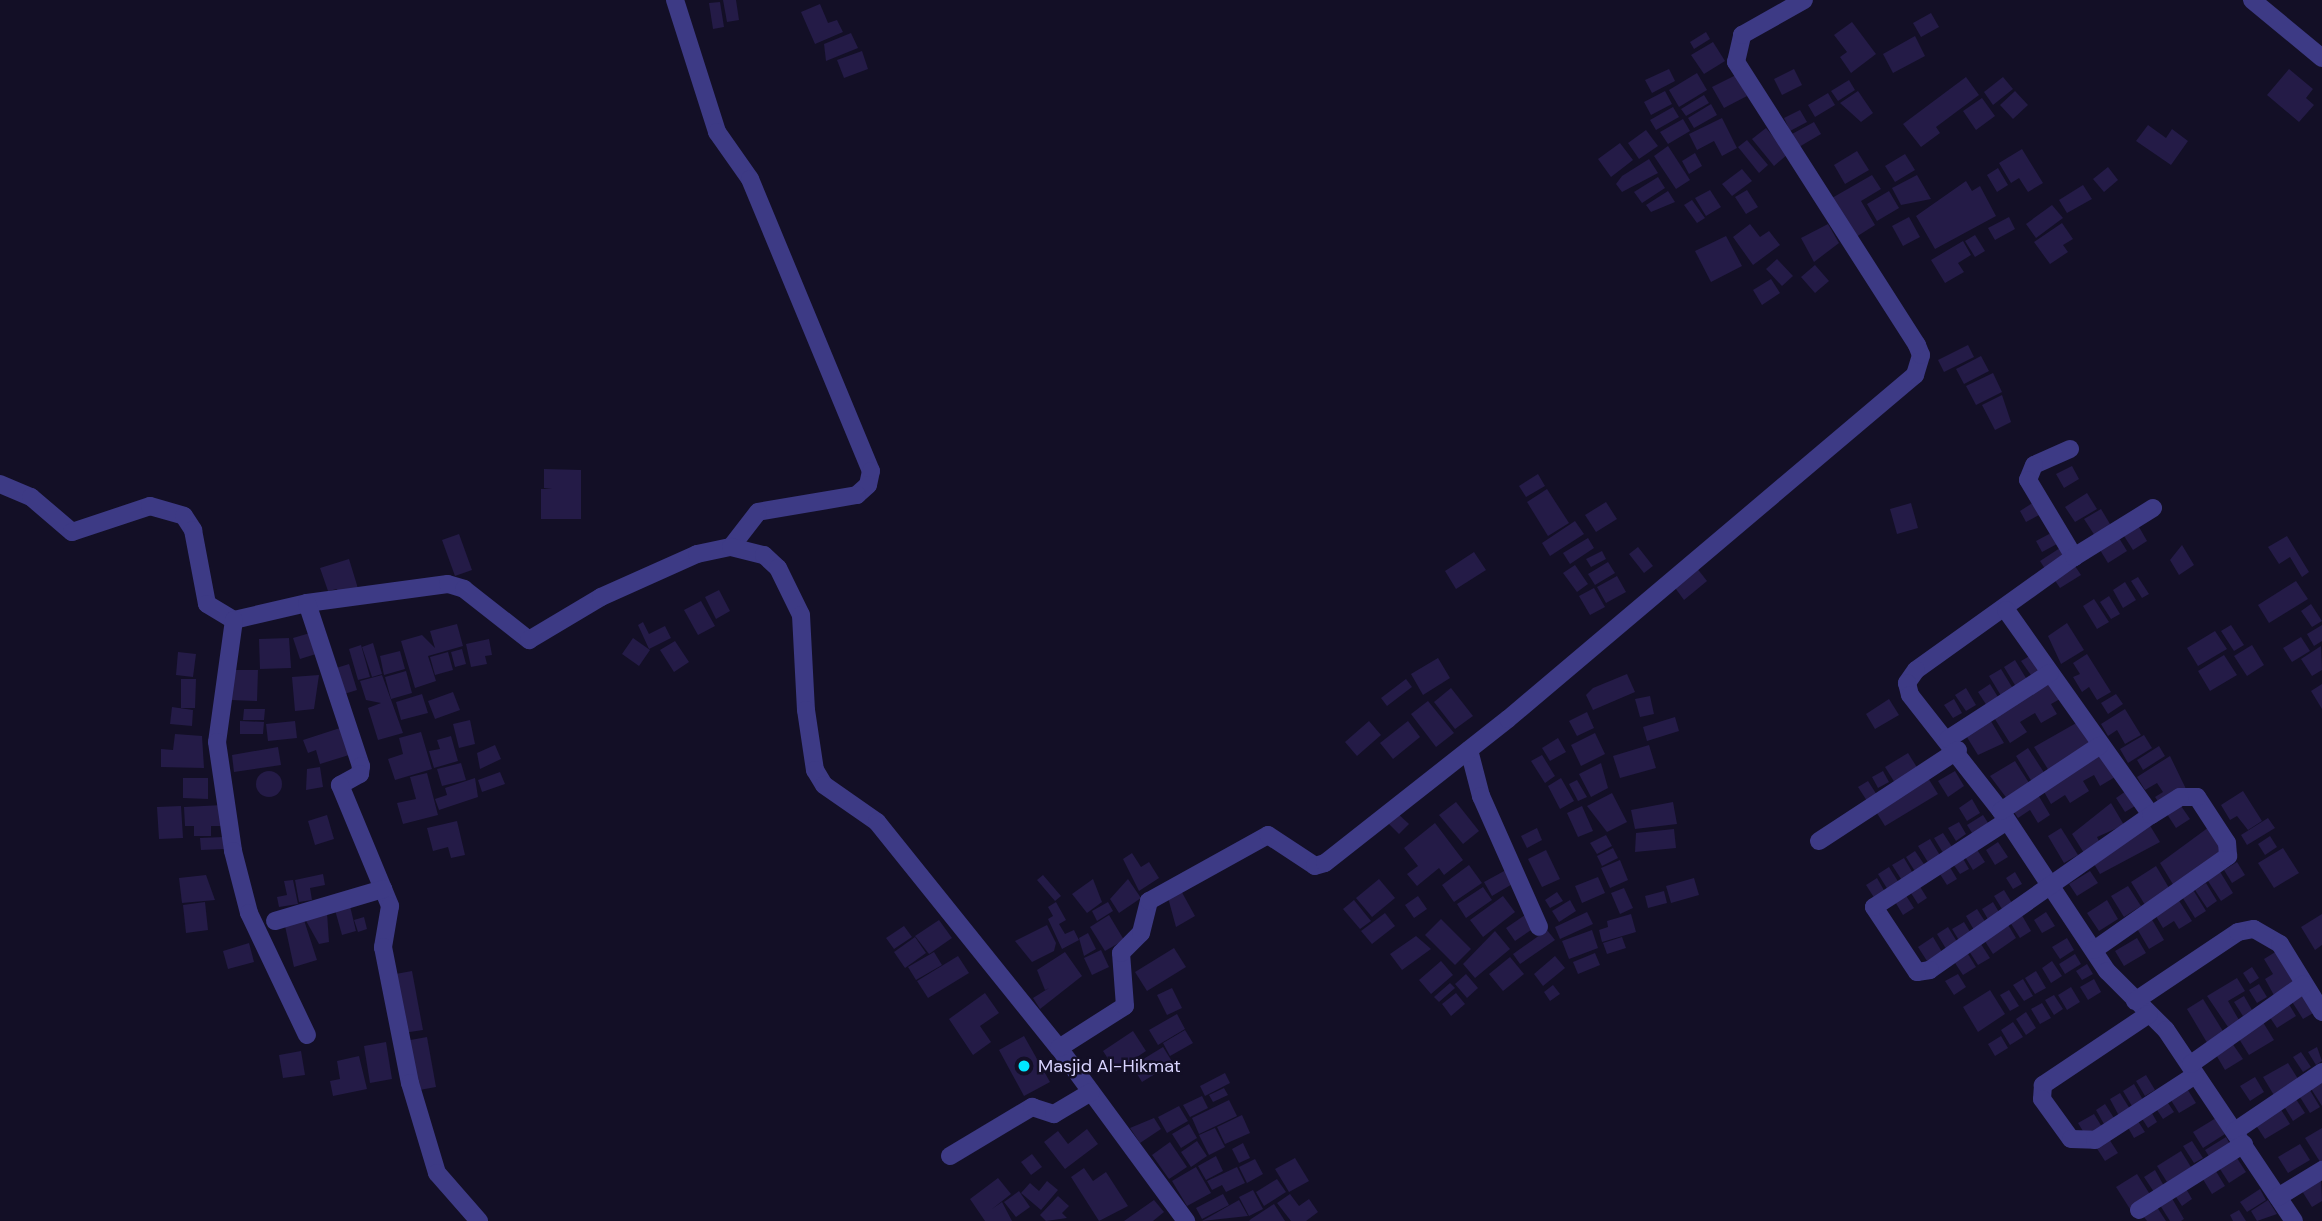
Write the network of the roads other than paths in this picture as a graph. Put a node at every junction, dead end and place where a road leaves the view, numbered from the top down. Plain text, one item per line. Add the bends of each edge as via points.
1 (674, 0) edge
2 (1804, 0) edge
3 (2252, 0) edge
4 (2322, 58) edge
5 (2070, 449) dead end
6 (0, 484) edge
7 (2153, 508) dead end
8 (731, 547) junction
9 (2074, 558) junction
10 (307, 603) junction
11 (2007, 610) junction
12 (234, 620) junction
13 (2050, 673) junction
14 (1953, 745) junction
15 (2099, 746) junction
16 (1469, 750) junction
17 (2151, 815) junction
18 (2004, 816) junction
19 (1819, 841) dead end
20 (2049, 884) junction
21 (383, 889) junction
22 (275, 921) dead end
23 (1539, 927) dead end
24 (2094, 950) junction
25 (2304, 984) junction
26 (2135, 1001) junction
27 (2322, 1012) edge
28 (2149, 1014) junction
29 (307, 1035) dead end
30 (1059, 1048) junction
31 (2193, 1069) junction
32 (2322, 1072) edge
33 (1091, 1092) junction
34 (2239, 1138) junction
35 (950, 1156) dead end
36 (2322, 1170) edge
37 (2139, 1210) dead end
38 (2284, 1213) edge
39 (479, 1221) edge
40 (1186, 1221) edge

1 - 8 street via 717,132 750,179 871,471 868,485 857,495 758,512
2 - 16 street via 1742,35 1737,62 1889,298 1917,345 1920,365 1902,387 1811,457
3 - 4 street
5 - 9 street via 2034,465 2028,480
6 - 12 street via 31,497 72,532 150,506 184,516 193,530 207,604
7 - 9 street
8 - 10 street via 697,554 601,597 529,640 464,589 448,584
8 - 30 street via 749,548 778,568 801,615 806,710 815,770 824,785 877,822
9 - 11 street
10 - 12 street
10 - 21 street via 361,766 360,774 340,785
11 - 13 street
11 - 14 street via 1916,670 1907,683 1910,695
12 - 29 street via 217,742 233,851 249,913
13 - 14 street
13 - 15 street
14 - 18 street
14 - 19 street
15 - 17 street
15 - 18 street
16 - 23 street via 1481,796
16 - 30 street via 1319,866 1268,835 1149,901 1141,933 1121,953 1125,1006
17 - 20 street
17 - 24 street via 2180,797 2197,797 2227,843 2228,856
18 - 20 street
18 - 20 street via 1873,911 1920,973
20 - 24 street
21 - 22 street
21 - 39 street via 390,910 383,947 414,1095 437,1173
24 - 26 street
25 - 26 street via 2280,944 2254,929 2238,932
25 - 27 street
25 - 31 street
26 - 28 street
28 - 31 street
28 - 31 street via 2043,1085 2042,1100 2071,1139 2095,1140
30 - 33 street
31 - 34 street
32 - 34 street
33 - 35 street via 1054,1114 1032,1107
33 - 40 street
34 - 37 street
34 - 38 street
36 - 38 street

